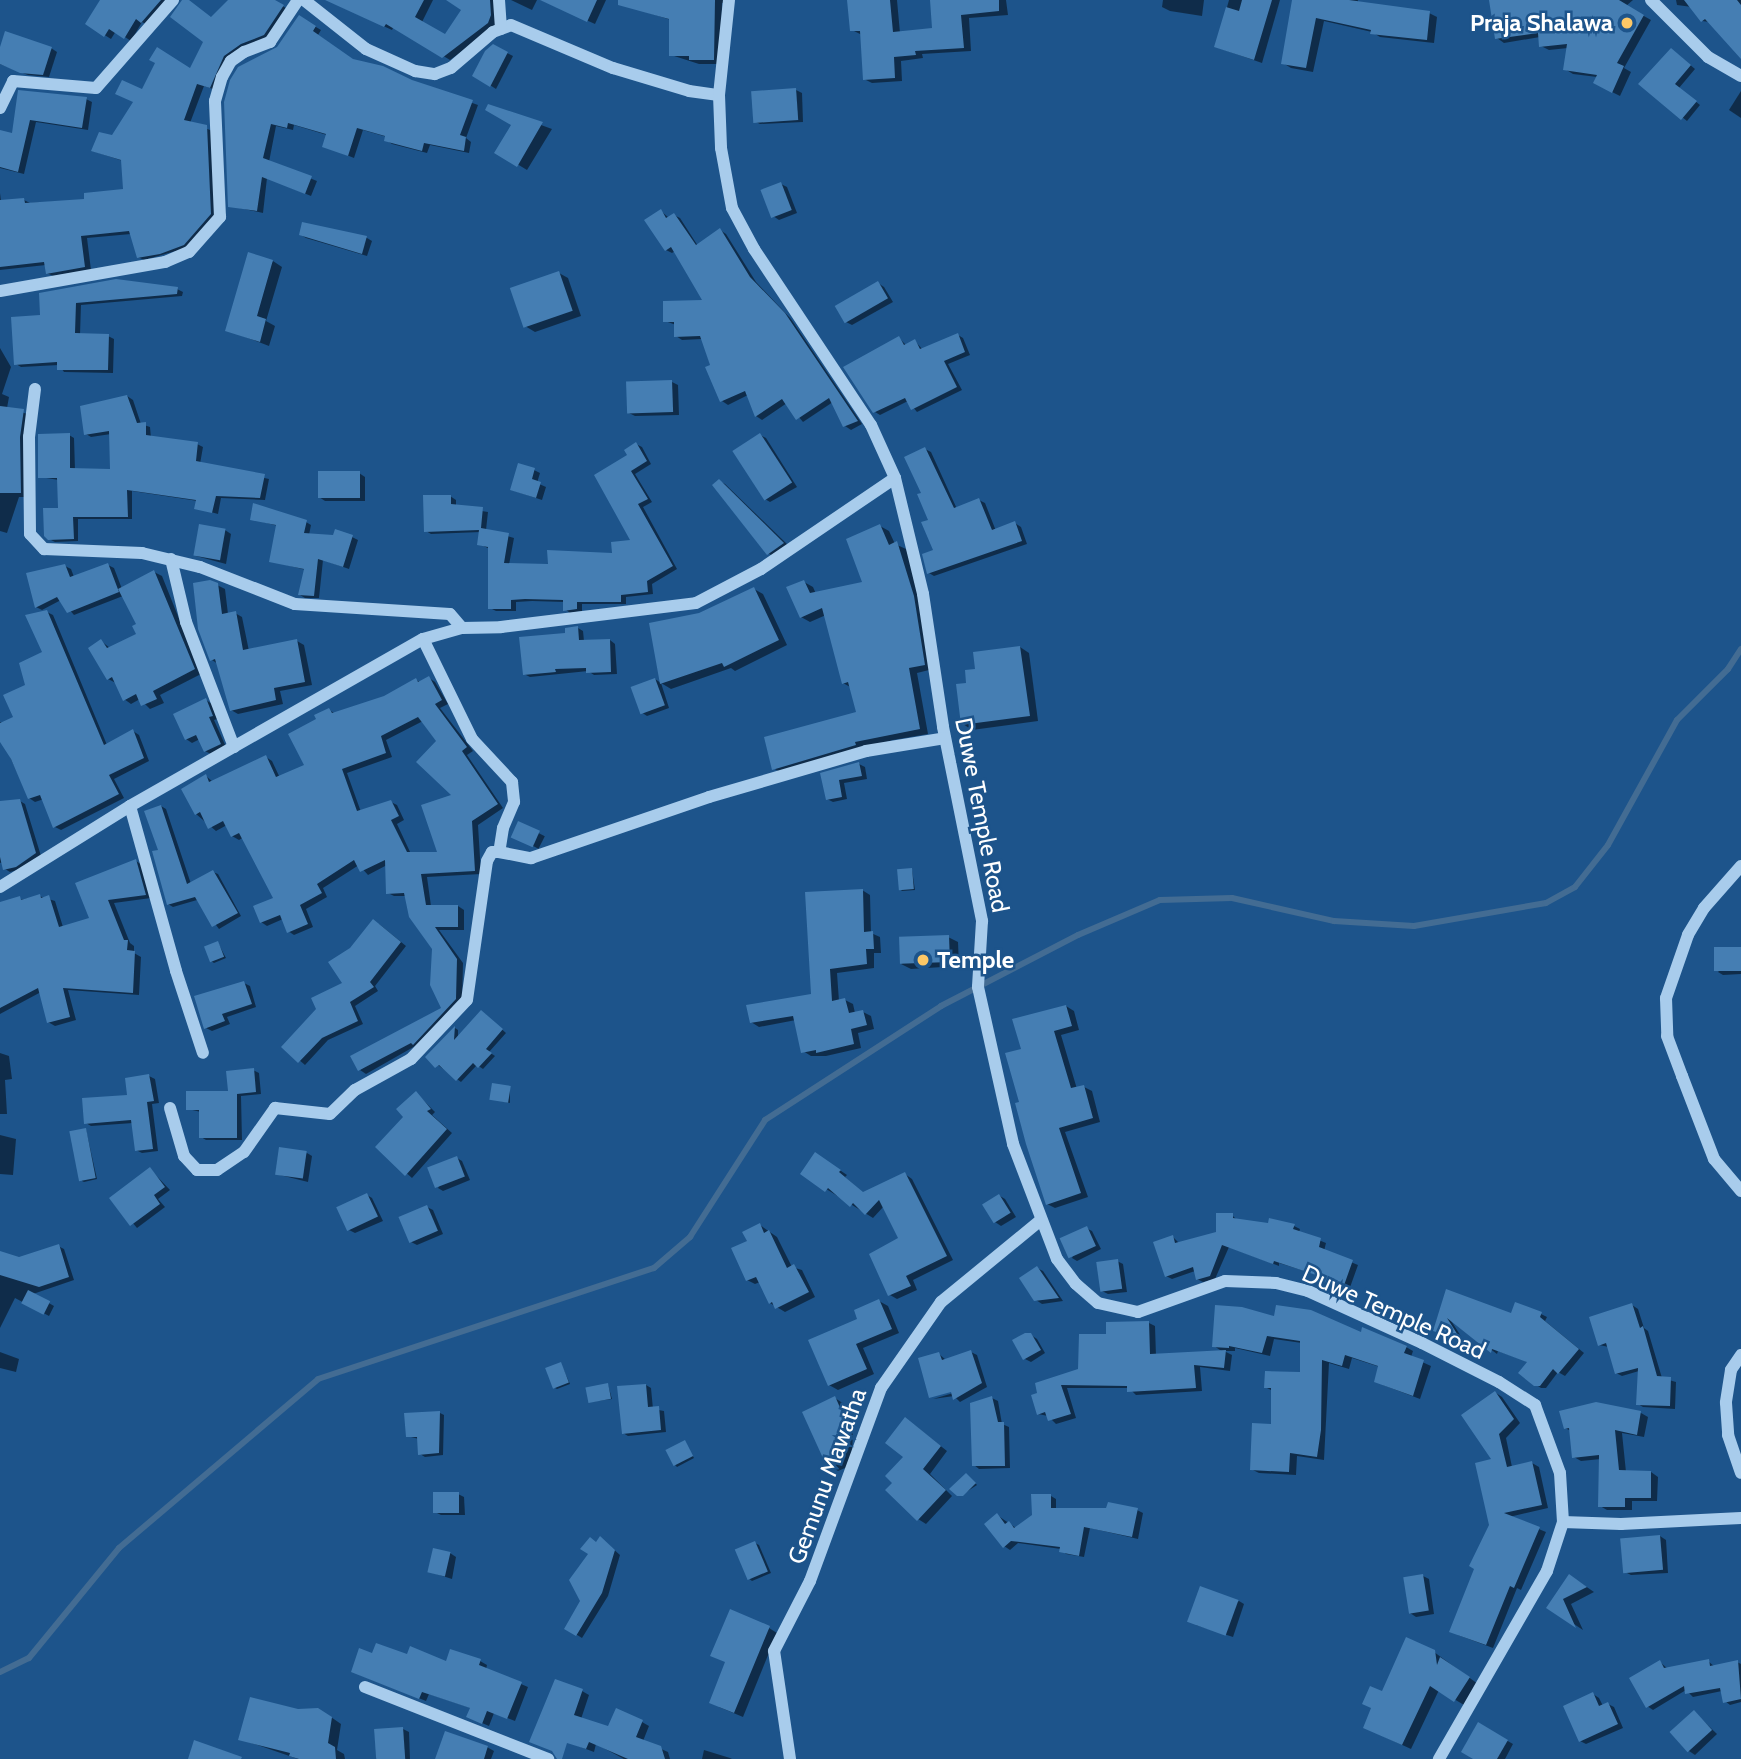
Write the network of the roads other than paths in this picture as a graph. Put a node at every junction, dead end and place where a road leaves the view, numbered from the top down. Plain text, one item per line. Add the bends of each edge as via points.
1 (173, 0) edge
2 (298, 0) edge
3 (304, 0) edge
4 (499, 0) edge
5 (729, 0) edge
6 (1651, 0) edge
7 (501, 29) junction
8 (1741, 76) edge
9 (719, 95) junction
10 (0, 108) edge
11 (0, 291) edge
12 (35, 389) dead end
13 (895, 478) junction
14 (171, 559) junction
15 (462, 628) junction
16 (423, 639) junction
17 (945, 738) junction
18 (234, 747) junction
19 (130, 806) junction
20 (499, 852) junction
21 (1741, 866) edge
22 (0, 887) edge
23 (203, 1053) dead end
24 (170, 1108) dead end
25 (1741, 1191) edge
26 (1041, 1220) junction
27 (1741, 1355) edge
28 (1741, 1473) edge
29 (1741, 1518) edge
30 (1563, 1522) junction
31 (365, 1687) dead end
32 (548, 1759) edge
33 (790, 1759) edge
34 (1439, 1759) edge

1 - 10 street via 96,88 13,81
2 - 11 street via 270,42 231,61 222,77 215,101 220,217 189,253 151,265
3 - 7 street via 366,49 415,72 435,74 451,68
4 - 7 street
5 - 9 street, Duwe Temple Road
6 - 8 street via 1709,58
7 - 9 street via 521,28 613,68 689,91
9 - 13 street, Duwe Temple Road via 732,208 754,249 871,425
12 - 14 street via 29,438 30,534 44,549 142,553
13 - 15 street via 761,569 696,603
13 - 17 street, Duwe Temple Road via 923,594
14 - 15 street via 295,604 450,614
14 - 18 street via 186,622
15 - 16 street
16 - 18 street
16 - 20 street via 472,739 512,782 514,802
17 - 20 street via 866,751 709,797 531,858
17 - 26 street, Duwe Temple Road via 982,921 978,987 1013,1144
18 - 19 street
19 - 22 street
19 - 23 street
20 - 24 street via 492,852 487,861 467,1000 411,1059 355,1090 330,1114 275,1108 244,1152 217,1170 197,1170 184,1156
21 - 25 street via 1704,908 1688,935 1666,998 1666,1021 1667,1036 1714,1158
26 - 30 street, Duwe Temple Road via 1058,1259 1098,1303 1138,1312 1225,1281 1276,1283 1308,1291 1381,1323 1499,1382 1535,1405 1560,1473
26 - 33 street, Gemunu Mawatha via 941,1302 881,1388 810,1581 774,1650
27 - 28 street via 1731,1370 1726,1403 1728,1435
29 - 30 street
30 - 34 street, Duwe Temple Road via 1547,1571
31 - 32 street

